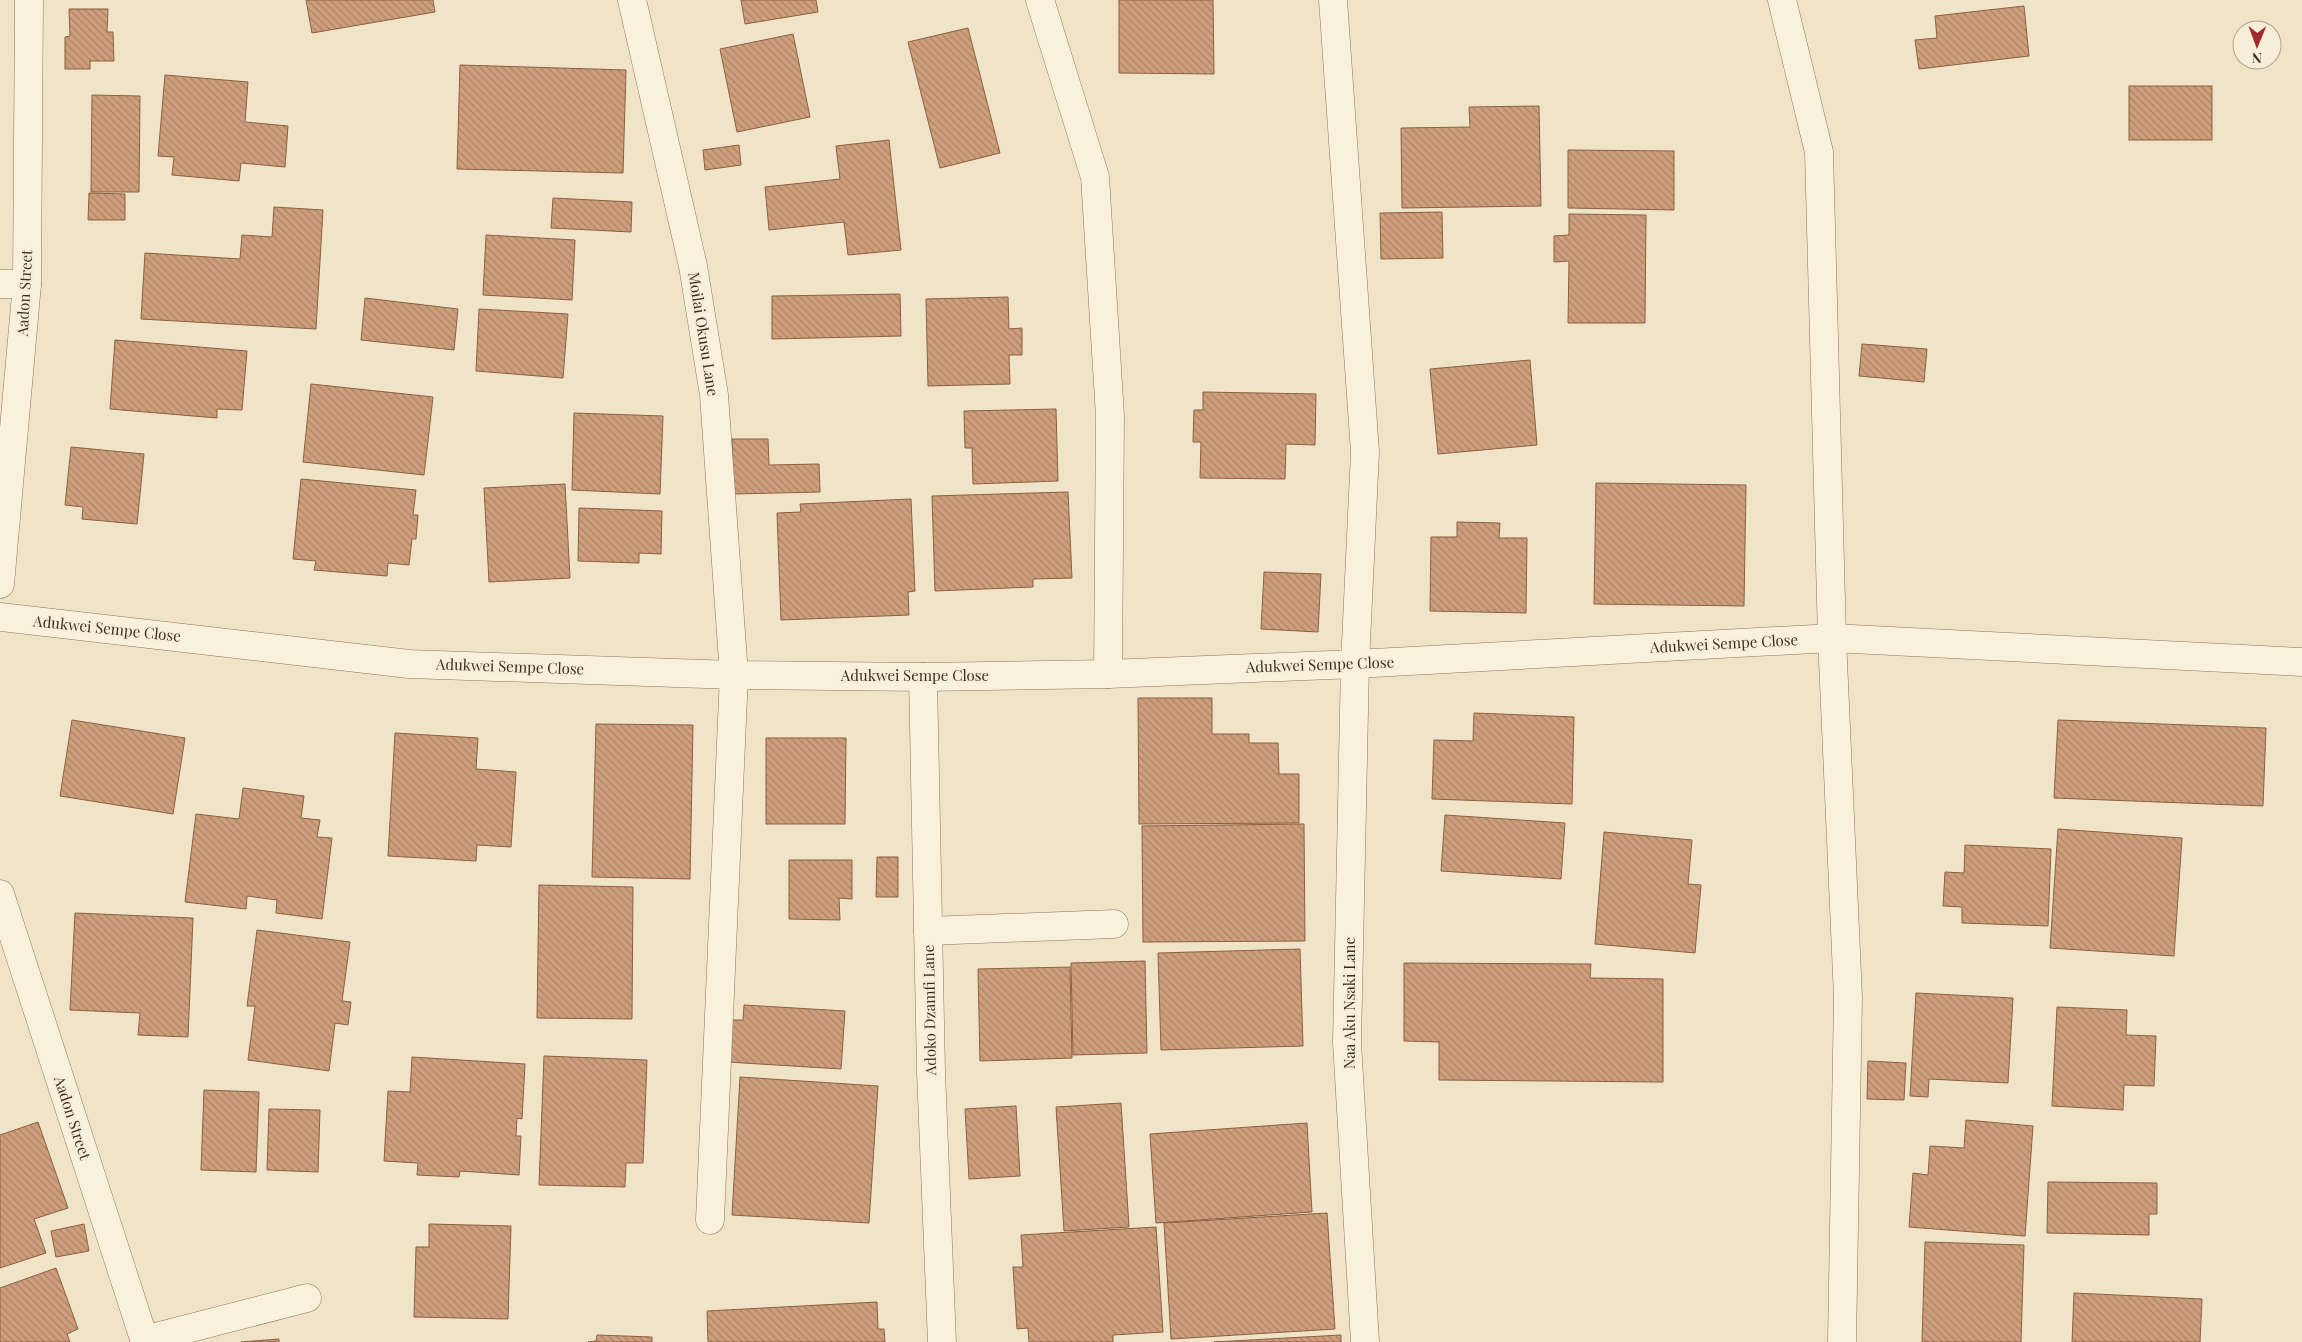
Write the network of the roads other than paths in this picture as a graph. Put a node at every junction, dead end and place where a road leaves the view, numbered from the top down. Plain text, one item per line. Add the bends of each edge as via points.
1 (29, 0) edge
2 (632, 0) edge
3 (1040, 0) edge
4 (1333, 0) edge
5 (1782, 0) edge
6 (0, 284) edge
7 (28, 284) junction
8 (0, 584) edge
9 (0, 617) edge
10 (1832, 638) junction
11 (2302, 662) edge
12 (1355, 664) junction
13 (1108, 674) junction
14 (734, 675) junction
15 (923, 678) junction
16 (0, 894) edge
17 (1114, 924) dead end
18 (928, 931) junction
19 (710, 1220) dead end
20 (307, 1298) dead end
21 (144, 1341) edge
22 (942, 1342) edge
23 (1365, 1342) edge
24 (1842, 1342) edge

1 - 7 street, Aadon Street
2 - 14 street, Moilai Okusu Lane via 693,266 714,395
3 - 13 street via 1095,177 1110,416
4 - 12 street, Naa Aku Nsaki Lane via 1365,452
5 - 10 street via 1820,152
6 - 7 street
7 - 8 street, Aadon Street
9 - 14 street, Adukwei Sempe Close via 409,664
10 - 11 street, Adukwei Sempe Close
10 - 12 street, Adukwei Sempe Close
10 - 24 street via 1848,997
12 - 13 street, Adukwei Sempe Close
12 - 23 street, Naa Aku Nsaki Lane via 1347,1043
13 - 15 street, Adukwei Sempe Close
14 - 15 street, Adukwei Sempe Close
14 - 19 street, Moilai Okusu Lane
15 - 18 street, Adoko Dzamfi Lane
16 - 21 street, Aadon Street
17 - 18 street
18 - 22 street, Adoko Dzamfi Lane
20 - 21 street

